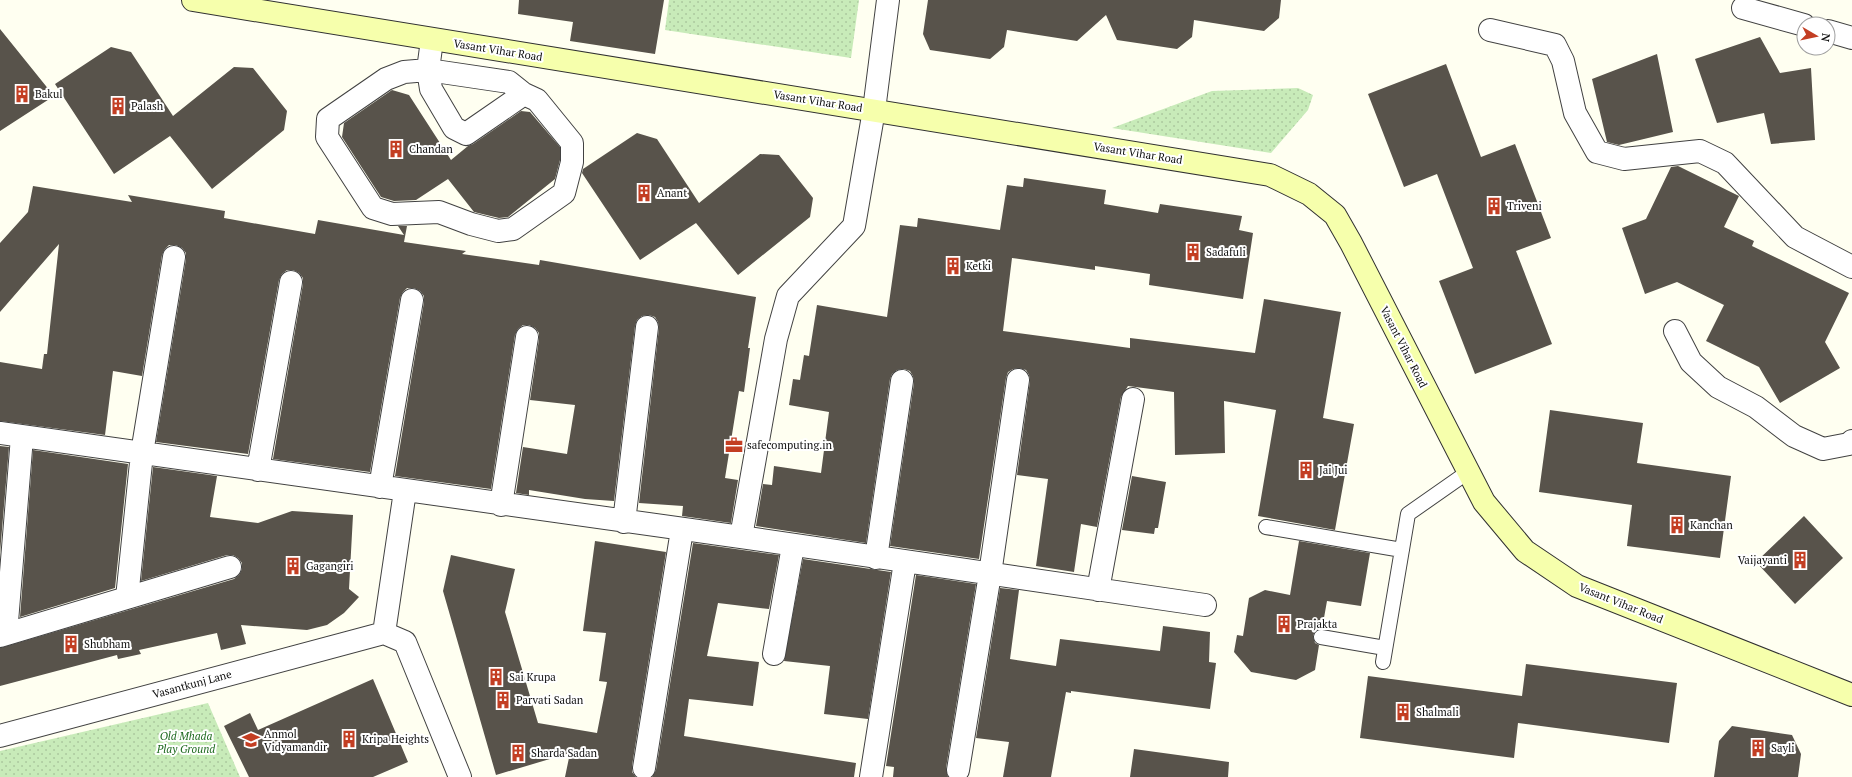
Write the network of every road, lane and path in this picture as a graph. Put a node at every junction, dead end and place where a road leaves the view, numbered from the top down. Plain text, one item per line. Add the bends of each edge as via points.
1 (193, 0) edge
2 (888, 0) edge
3 (1743, 8) dead end
4 (1796, 23) edge
5 (1490, 30) dead end
6 (1836, 33) edge
7 (1852, 38) edge
8 (432, 40) junction
9 (428, 70) junction
10 (524, 94) junction
11 (874, 110) junction
12 (174, 257) dead end
13 (1852, 267) edge
14 (291, 282) dead end
15 (412, 300) dead end
16 (647, 327) dead end
17 (1675, 331) dead end
18 (527, 336) dead end
19 (1018, 380) dead end
20 (902, 381) dead end
21 (1133, 399) dead end
22 (0, 434) edge
23 (22, 437) junction
24 (1852, 441) edge
25 (142, 453) junction
26 (258, 470) junction
27 (1468, 472) junction
28 (380, 487) junction
29 (405, 491) junction
30 (501, 505) junction
31 (624, 522) junction
32 (1266, 527) dead end
33 (682, 530) junction
34 (742, 537) junction
35 (793, 546) junction
36 (1402, 550) junction
37 (876, 558) junction
38 (905, 562) junction
39 (230, 567) dead end
40 (990, 574) junction
41 (1098, 590) junction
42 (127, 598) junction
43 (1205, 605) dead end
44 (384, 633) junction
45 (3, 635) edge
46 (1321, 637) dead end
47 (774, 654) dead end
48 (1852, 695) edge
49 (0, 736) edge
50 (644, 768) dead end
51 (958, 770) dead end
52 (460, 777) edge
53 (871, 777) edge

1 - 8 street, Vasant Vihar Road
2 - 11 street
3 - 4 street
5 - 13 street via 1555,45 1563,61 1575,113 1597,152 1624,159 1700,151 1724,163 1795,237
6 - 7 street
8 - 9 street
8 - 11 street, Vasant Vihar Road
9 - 10 street via 509,82
9 - 10 street via 431,89 454,128 466,134
9 - 10 street via 404,72 386,79 328,119 327,137 373,208 392,214 439,212 498,231 513,229 564,193 572,162 572,143 537,100
11 - 27 street, Vasant Vihar Road via 1270,175 1309,194 1335,214
11 - 34 street via 854,226 788,296 776,339
12 - 25 street
14 - 26 street
15 - 28 street
16 - 31 street
17 - 24 street via 1691,362 1718,387 1756,407 1794,436 1823,449 1849,444
18 - 30 street
19 - 40 street
20 - 37 street
21 - 41 street
22 - 23 street
23 - 25 street
23 - 45 street
25 - 26 street
25 - 42 street
26 - 28 street
27 - 36 lane via 1408,514
27 - 48 street, Vasant Vihar Road via 1484,502 1525,551 1577,586
28 - 29 street
29 - 30 street
29 - 44 street
30 - 31 street
31 - 33 street
32 - 36 lane
33 - 34 street
33 - 50 street
34 - 35 street
35 - 37 street
35 - 47 street
36 - 46 lane via 1384,655
37 - 38 street
38 - 40 street
38 - 53 street
39 - 42 street
40 - 41 street
40 - 51 street
41 - 43 street
42 - 45 street
44 - 49 street, Vasantkunj Lane
44 - 52 street via 405,642

